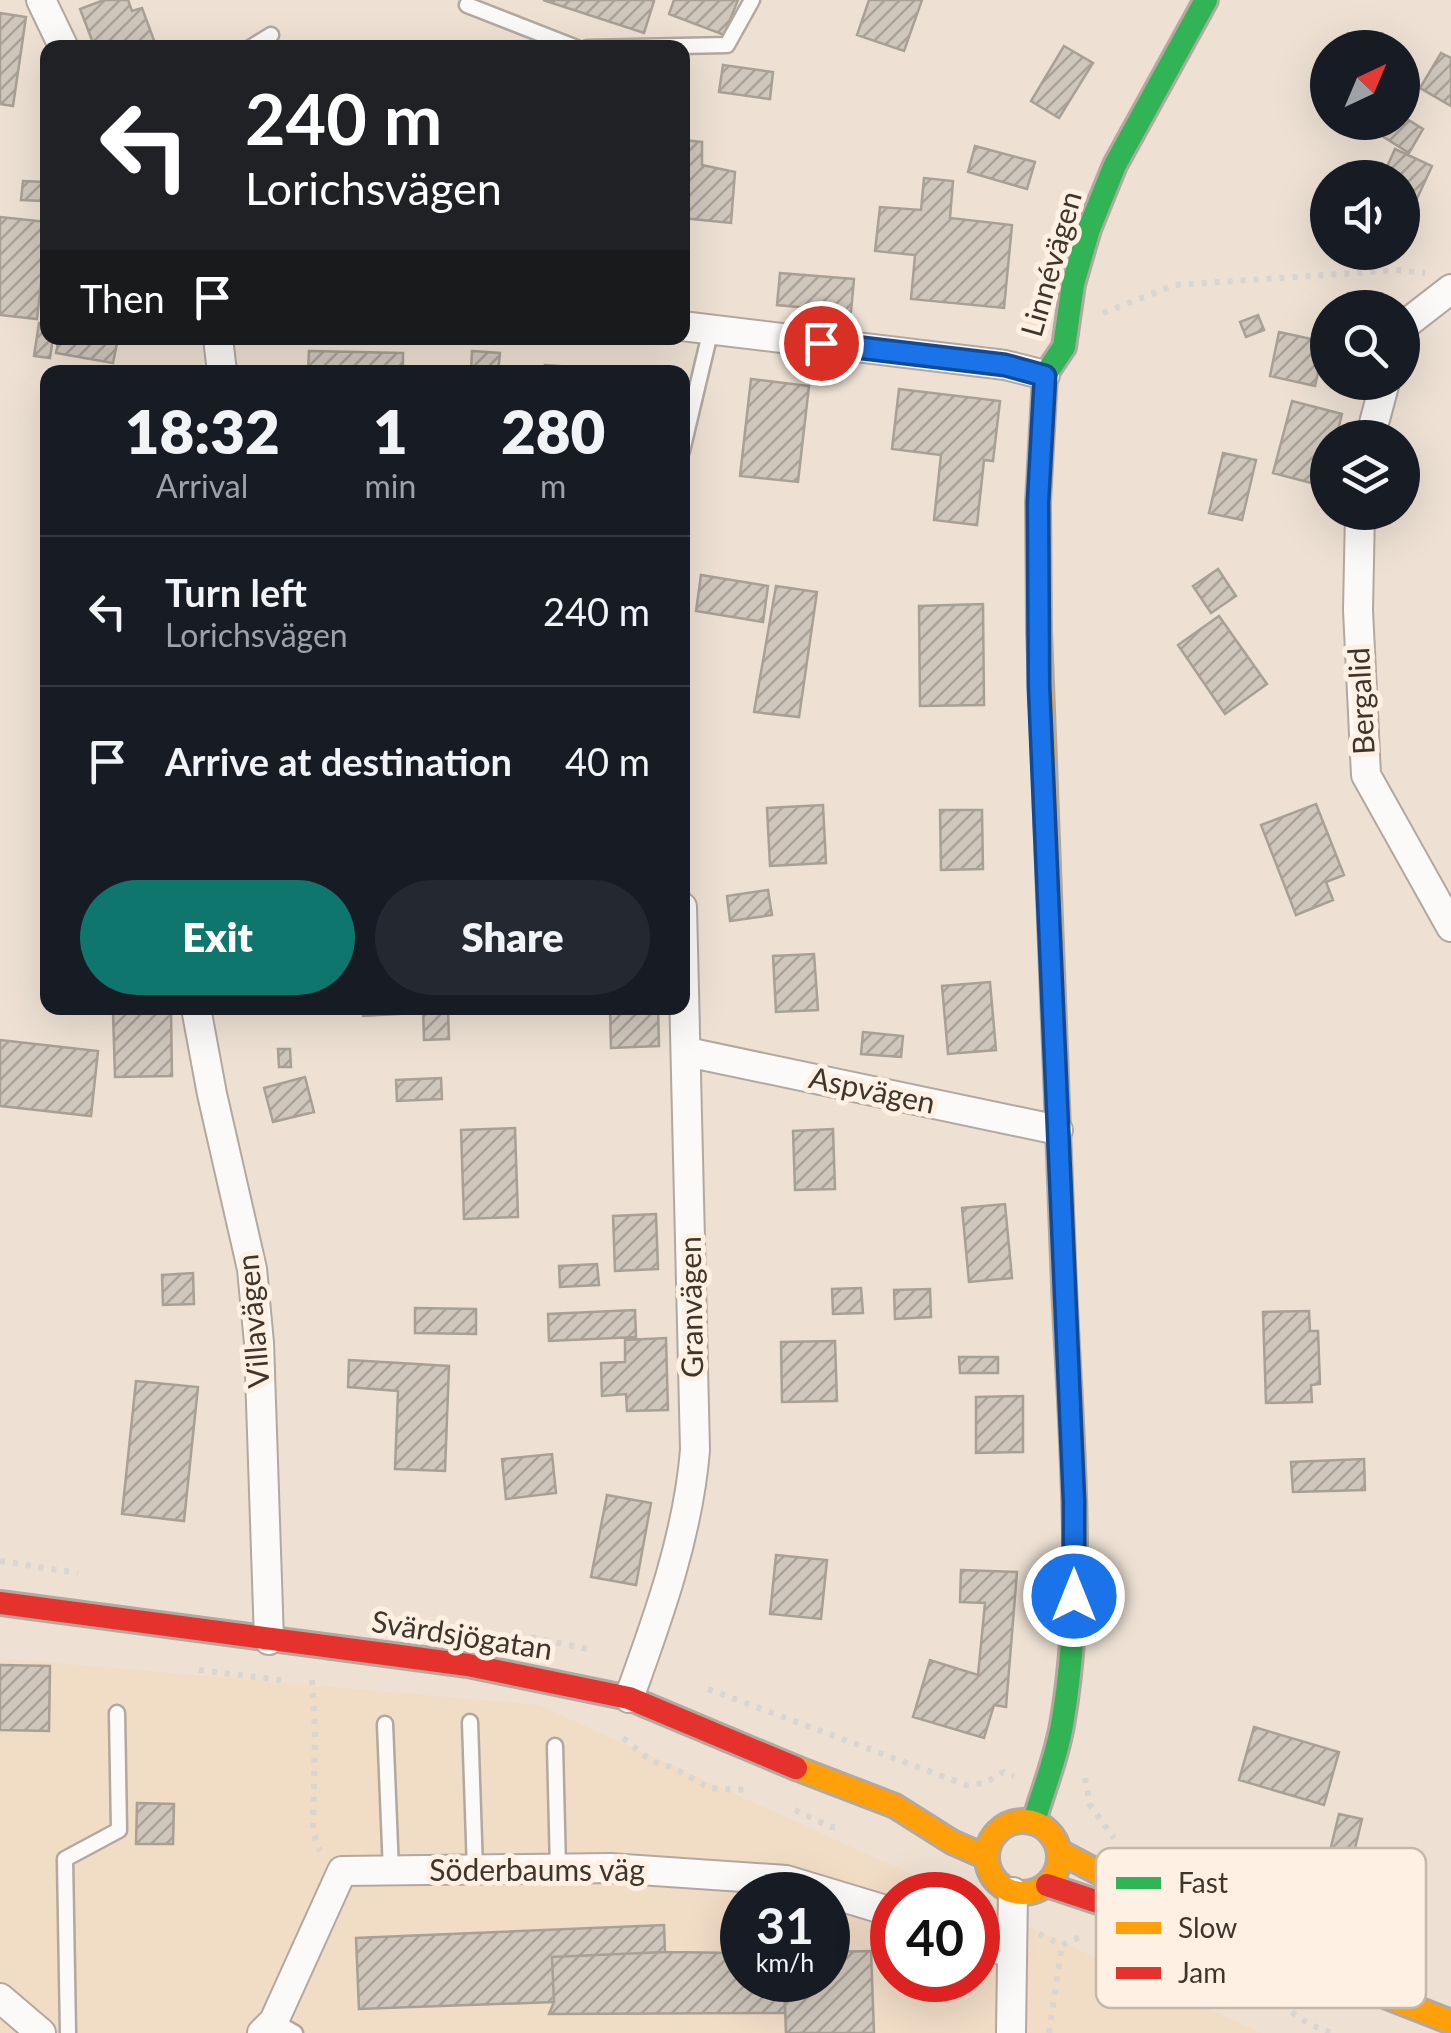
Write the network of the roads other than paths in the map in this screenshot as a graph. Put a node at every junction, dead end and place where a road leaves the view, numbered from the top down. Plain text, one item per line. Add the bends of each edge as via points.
1 (41, 0) edge
2 (752, 0) edge
3 (1206, 0) edge
4 (468, 5) dead end
5 (270, 35) dead end
6 (60, 40) edge
7 (262, 40) edge
8 (557, 40) edge
9 (690, 46) edge
10 (1442, 281) edge
11 (1420, 306) edge
12 (696, 328) edge
13 (1045, 376) junction
14 (690, 381) edge
15 (1360, 530) edge
16 (1451, 927) edge
17 (197, 1015) edge
18 (686, 1015) edge
19 (687, 1052) junction
20 (1058, 1130) junction
21 (0, 1603) edge
22 (269, 1640) junction
23 (629, 1698) junction
24 (117, 1713) dead end
25 (470, 1722) dead end
26 (384, 1724) dead end
27 (555, 1746) dead end
28 (894, 1806) junction
29 (945, 1814) dead end
30 (1034, 1821) junction
31 (1060, 1852) junction
32 (986, 1857) junction
33 (558, 1869) junction
34 (475, 1870) junction
35 (391, 1871) junction
36 (1096, 1871) edge
37 (1047, 1885) junction
38 (1013, 1892) junction
39 (1096, 1901) edge
40 (870, 1905) edge
41 (1000, 1950) edge
42 (1010, 1954) junction
43 (0, 1998) edge
44 (1415, 2008) edge
45 (1451, 2022) edge
46 (277, 2029) edge
47 (41, 2033) edge
48 (68, 2033) edge
49 (1010, 2033) edge

1 - 6 street
2 - 9 lane via 727,45
3 - 13 street, Linnévägen via 1115,164 1073,284 1064,348
4 - 8 lane
5 - 7 lane
10 - 11 street
12 - 13 street via 1005,365
12 - 14 lane
13 - 20 street, Linnévägen via 1039,686
15 - 16 street, Bergalid via 1366,774
17 - 22 street, Villavägen via 252,1268
18 - 19 street, Granvägen
19 - 20 street, Aspvägen
19 - 23 street, Granvägen via 696,1450 685,1521
20 - 30 street, Linnévägen via 1074,1596 1063,1722
21 - 22 street, Svärdsjögatan
22 - 23 street, Svärdsjögatan via 468,1665
23 - 28 street, Svärdsjögatan
24 - 48 lane via 118,1830 65,1859
25 - 34 lane
26 - 35 lane
27 - 33 lane
28 - 29 street, Svärdsjögatan
28 - 32 street, Svärdsjögatan
30 - 31 street via 1051,1833
30 - 32 street via 990,1826
31 - 36 street
31 - 37 street
32 - 38 street via 1000,1885
33 - 34 street, Söderbaums väg
33 - 40 street, Söderbaums väg via 786,1880
34 - 35 street, Söderbaums väg
35 - 46 street, Söderbaums väg via 342,1871
37 - 38 street
37 - 39 street
38 - 42 street
41 - 42 street
42 - 49 street
43 - 47 street
44 - 45 street

